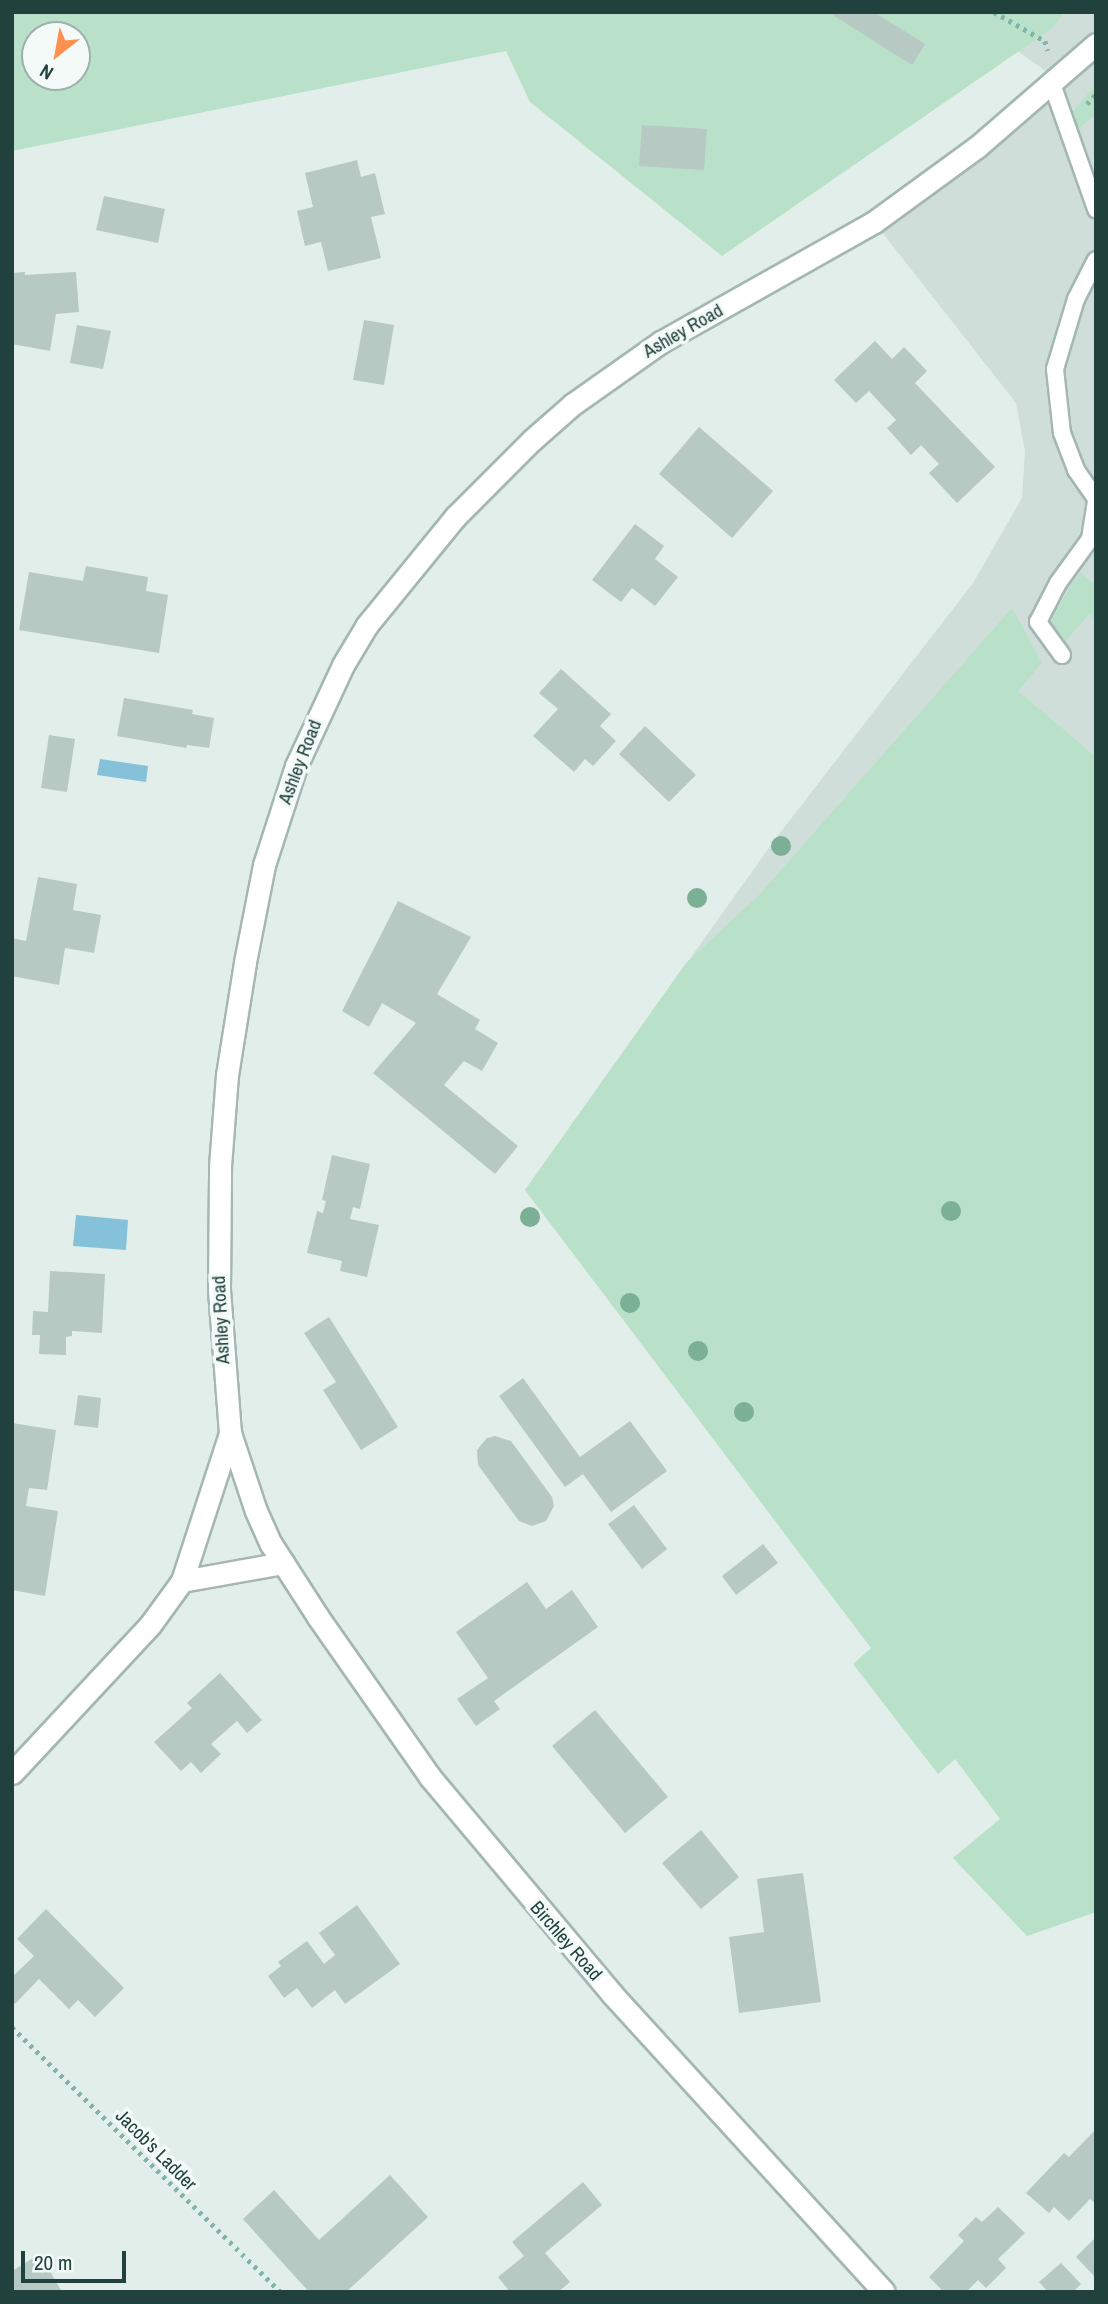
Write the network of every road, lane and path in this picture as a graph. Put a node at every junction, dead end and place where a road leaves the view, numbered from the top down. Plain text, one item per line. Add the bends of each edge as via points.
1 (1096, 44) edge
2 (1052, 84) junction
3 (1088, 163) edge
4 (1096, 209) edge
5 (1096, 260) edge
6 (1096, 501) edge
7 (1062, 655) dead end
8 (230, 1433) junction
9 (283, 1563) junction
10 (183, 1581) junction
11 (12, 1773) edge
12 (12, 2027) edge
13 (281, 2292) edge
14 (884, 2292) edge

1 - 2 street, Ashley Road
2 - 3 lane
2 - 8 street, Ashley Road via 977,147 874,222 662,342 573,404 455,517 395,587 343,665 296,766 271,841 253,913 230,1050 223,1102 218,1230 221,1350
3 - 4 lane
5 - 6 lane via 1076,299 1055,369 1062,433 1076,470
6 - 7 lane via 1090,539 1058,583 1038,622
8 - 9 street, Birchley Road via 256,1511
8 - 10 street, Ashley Road
9 - 10 street
9 - 14 street, Birchley Road via 430,1777 520,1887 621,2005
10 - 11 street, Ashley Road via 150,1625
12 - 13 path, Jacob's Ladder

